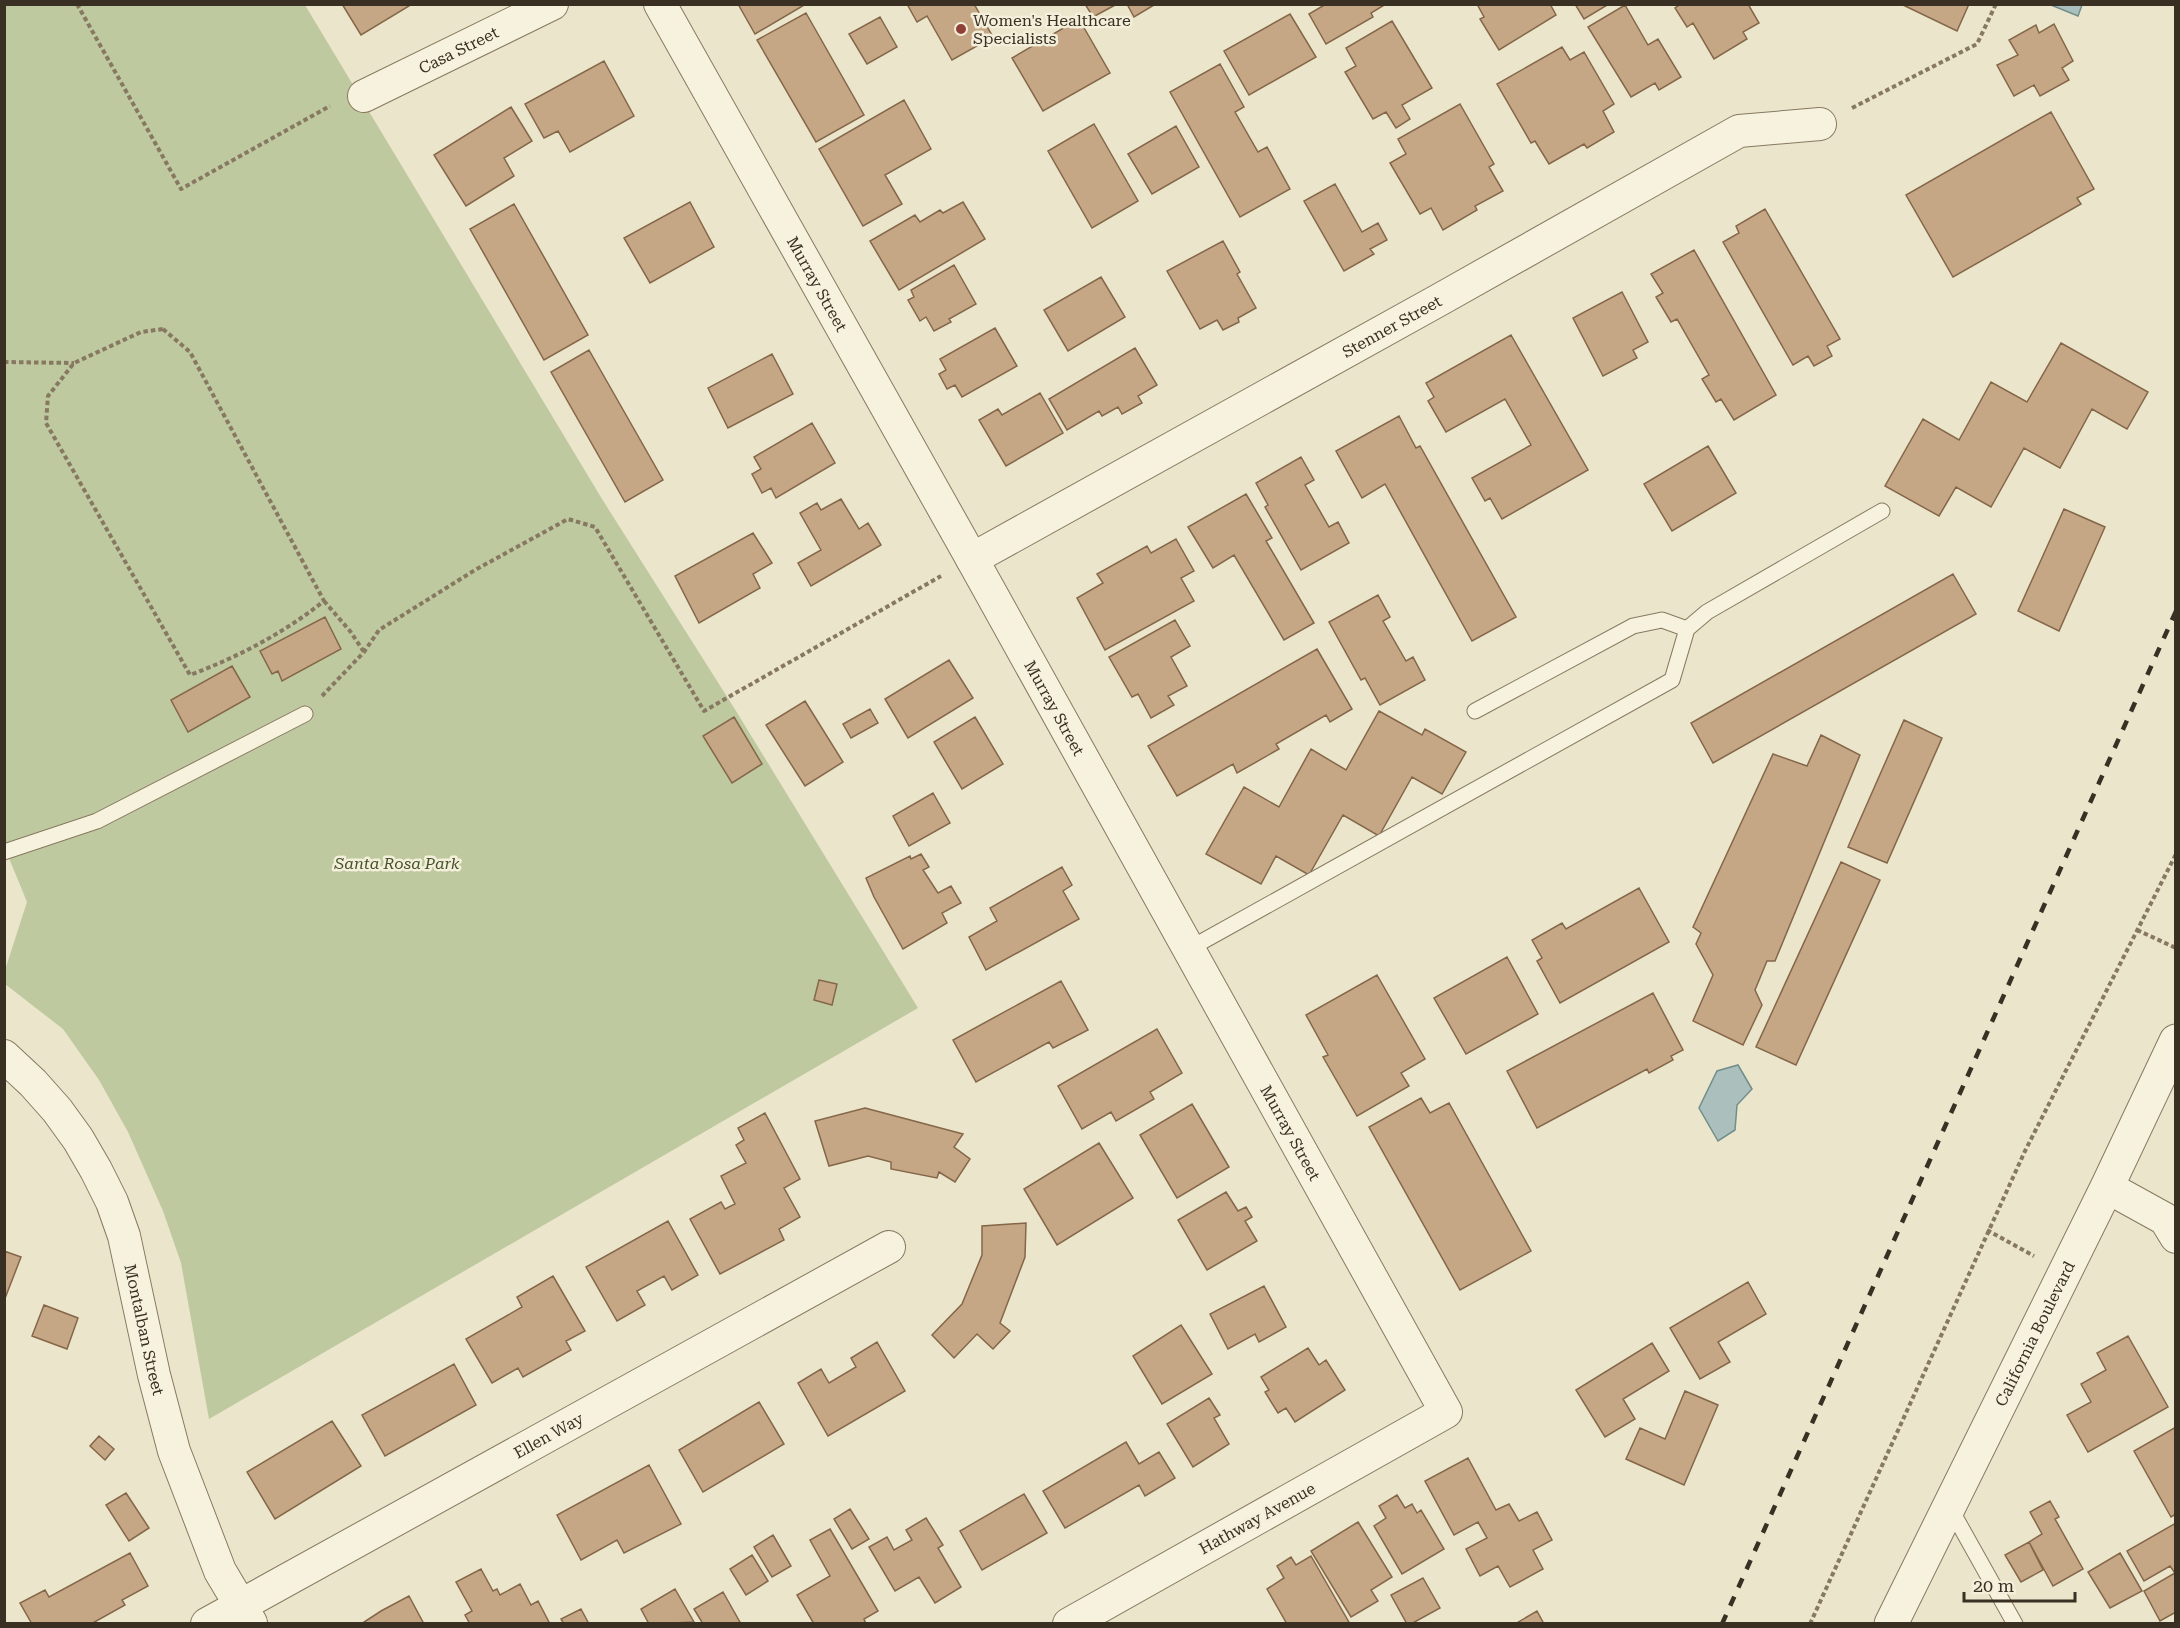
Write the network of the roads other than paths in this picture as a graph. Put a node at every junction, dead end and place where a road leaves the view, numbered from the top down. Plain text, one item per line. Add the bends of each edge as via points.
1 (552, 4) edge
2 (660, 4) edge
3 (364, 96) road end
4 (1820, 124) road end
5 (1882, 511) dead end
6 (972, 559) junction
7 (1688, 628) junction
8 (1475, 711) dead end
9 (305, 714) road end
10 (4, 852) edge
11 (1187, 950) junction
12 (2175, 1041) edge
13 (4, 1056) edge
14 (2107, 1187) junction
15 (2175, 1237) edge
16 (889, 1246) dead end
17 (1446, 1412) joint
18 (1949, 1506) junction
19 (246, 1614) edge
20 (207, 1623) edge
21 (1069, 1623) edge
22 (1891, 1623) edge
23 (2015, 1623) edge

1 - 3 street, Casa Street
2 - 6 street, Murray Street
4 - 6 street, Stenner Street via 1739,131
5 - 7 lane via 1707,612
6 - 11 street, Murray Street
7 - 8 lane via 1662,620 1633,626
7 - 11 lane via 1672,680
9 - 10 lane via 97,821
11 - 17 street, Murray Street
12 - 14 street, California Boulevard
13 - 19 street, Montalban Street via 57,1110 78,1139 112,1202 124,1236 174,1451 220,1571
14 - 15 street via 2165,1219
14 - 18 street, California Boulevard
16 - 19 street, Ellen Way
17 - 21 street, Hathway Avenue
18 - 22 street, California Boulevard
18 - 23 lane
19 - 20 street, Ellen Way

